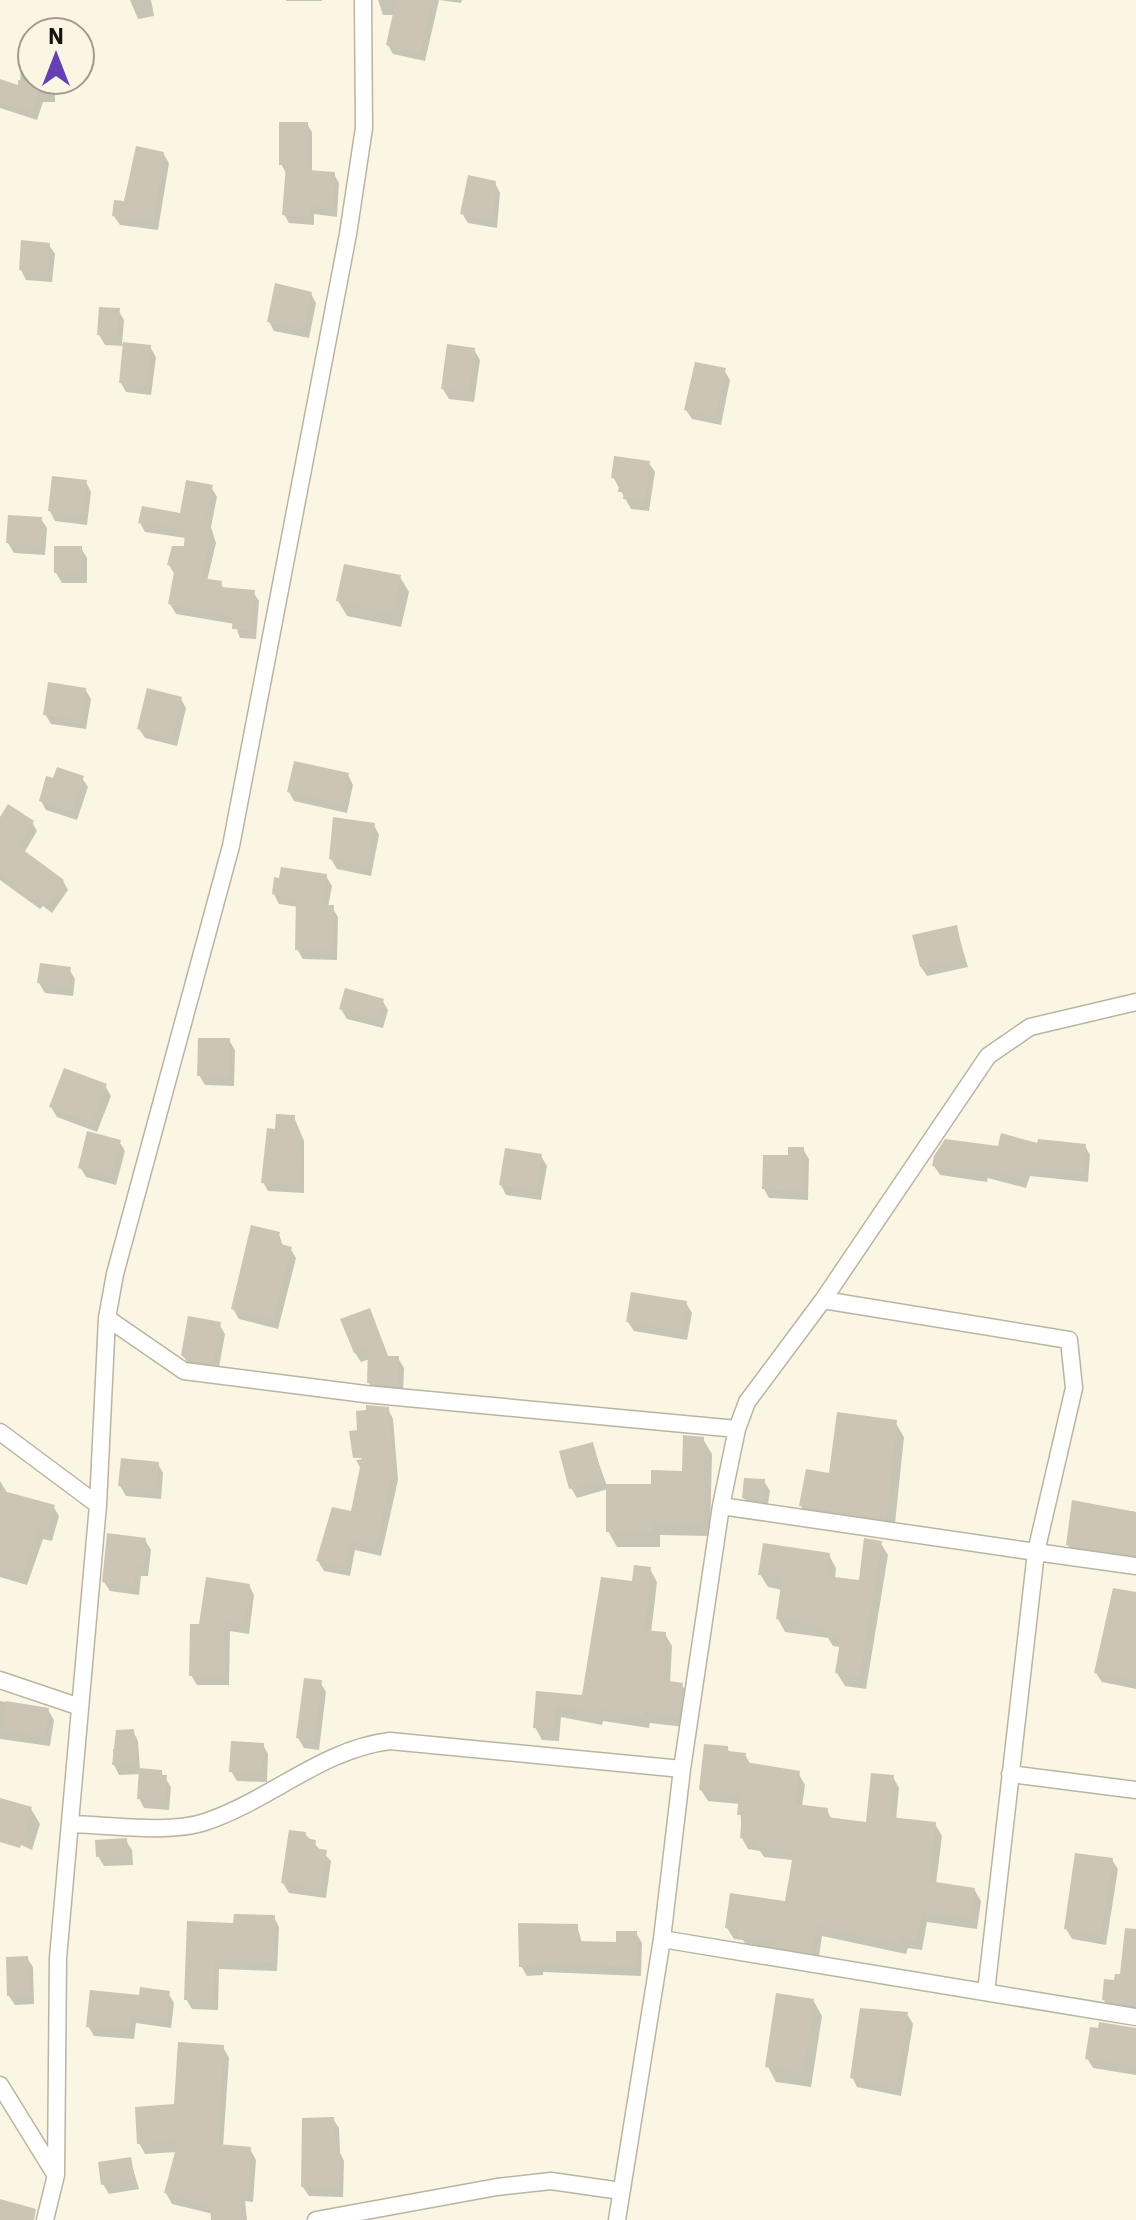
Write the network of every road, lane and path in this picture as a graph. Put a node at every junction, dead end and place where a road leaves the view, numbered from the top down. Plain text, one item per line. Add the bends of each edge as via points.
1 (363, 0) edge
2 (1136, 1002) edge
3 (823, 1300) junction
4 (107, 1318) junction
5 (737, 1429) junction
6 (0, 1432) edge
7 (98, 1505) junction
8 (721, 1506) junction
9 (1036, 1552) junction
10 (1136, 1566) edge
11 (0, 1680) edge
12 (80, 1707) junction
13 (682, 1769) junction
14 (1010, 1774) junction
15 (1136, 1790) edge
16 (70, 1824) junction
17 (662, 1939) junction
18 (986, 1992) junction
19 (1136, 2017) edge
20 (0, 2085) edge
21 (56, 2175) junction
22 (621, 2191) junction
23 (45, 2220) edge
24 (316, 2220) edge
25 (617, 2220) edge

1 - 4 street via 364,128 348,234 231,846
2 - 3 street via 1030,1027 988,1056
3 - 5 street via 747,1402
3 - 9 street via 1069,1340 1074,1388
4 - 5 street via 184,1371
4 - 7 street
5 - 8 street
6 - 7 street
7 - 12 street
8 - 9 street
8 - 13 street
9 - 10 street
9 - 14 street
11 - 12 street
12 - 16 street
13 - 16 street via 390,1741 349,1749 255,1802 202,1824
13 - 17 street
14 - 15 street
14 - 18 street
16 - 21 street via 58,1958
17 - 18 street
17 - 22 street
18 - 19 street
20 - 21 street
21 - 23 street
22 - 24 street via 551,2181
22 - 25 street

